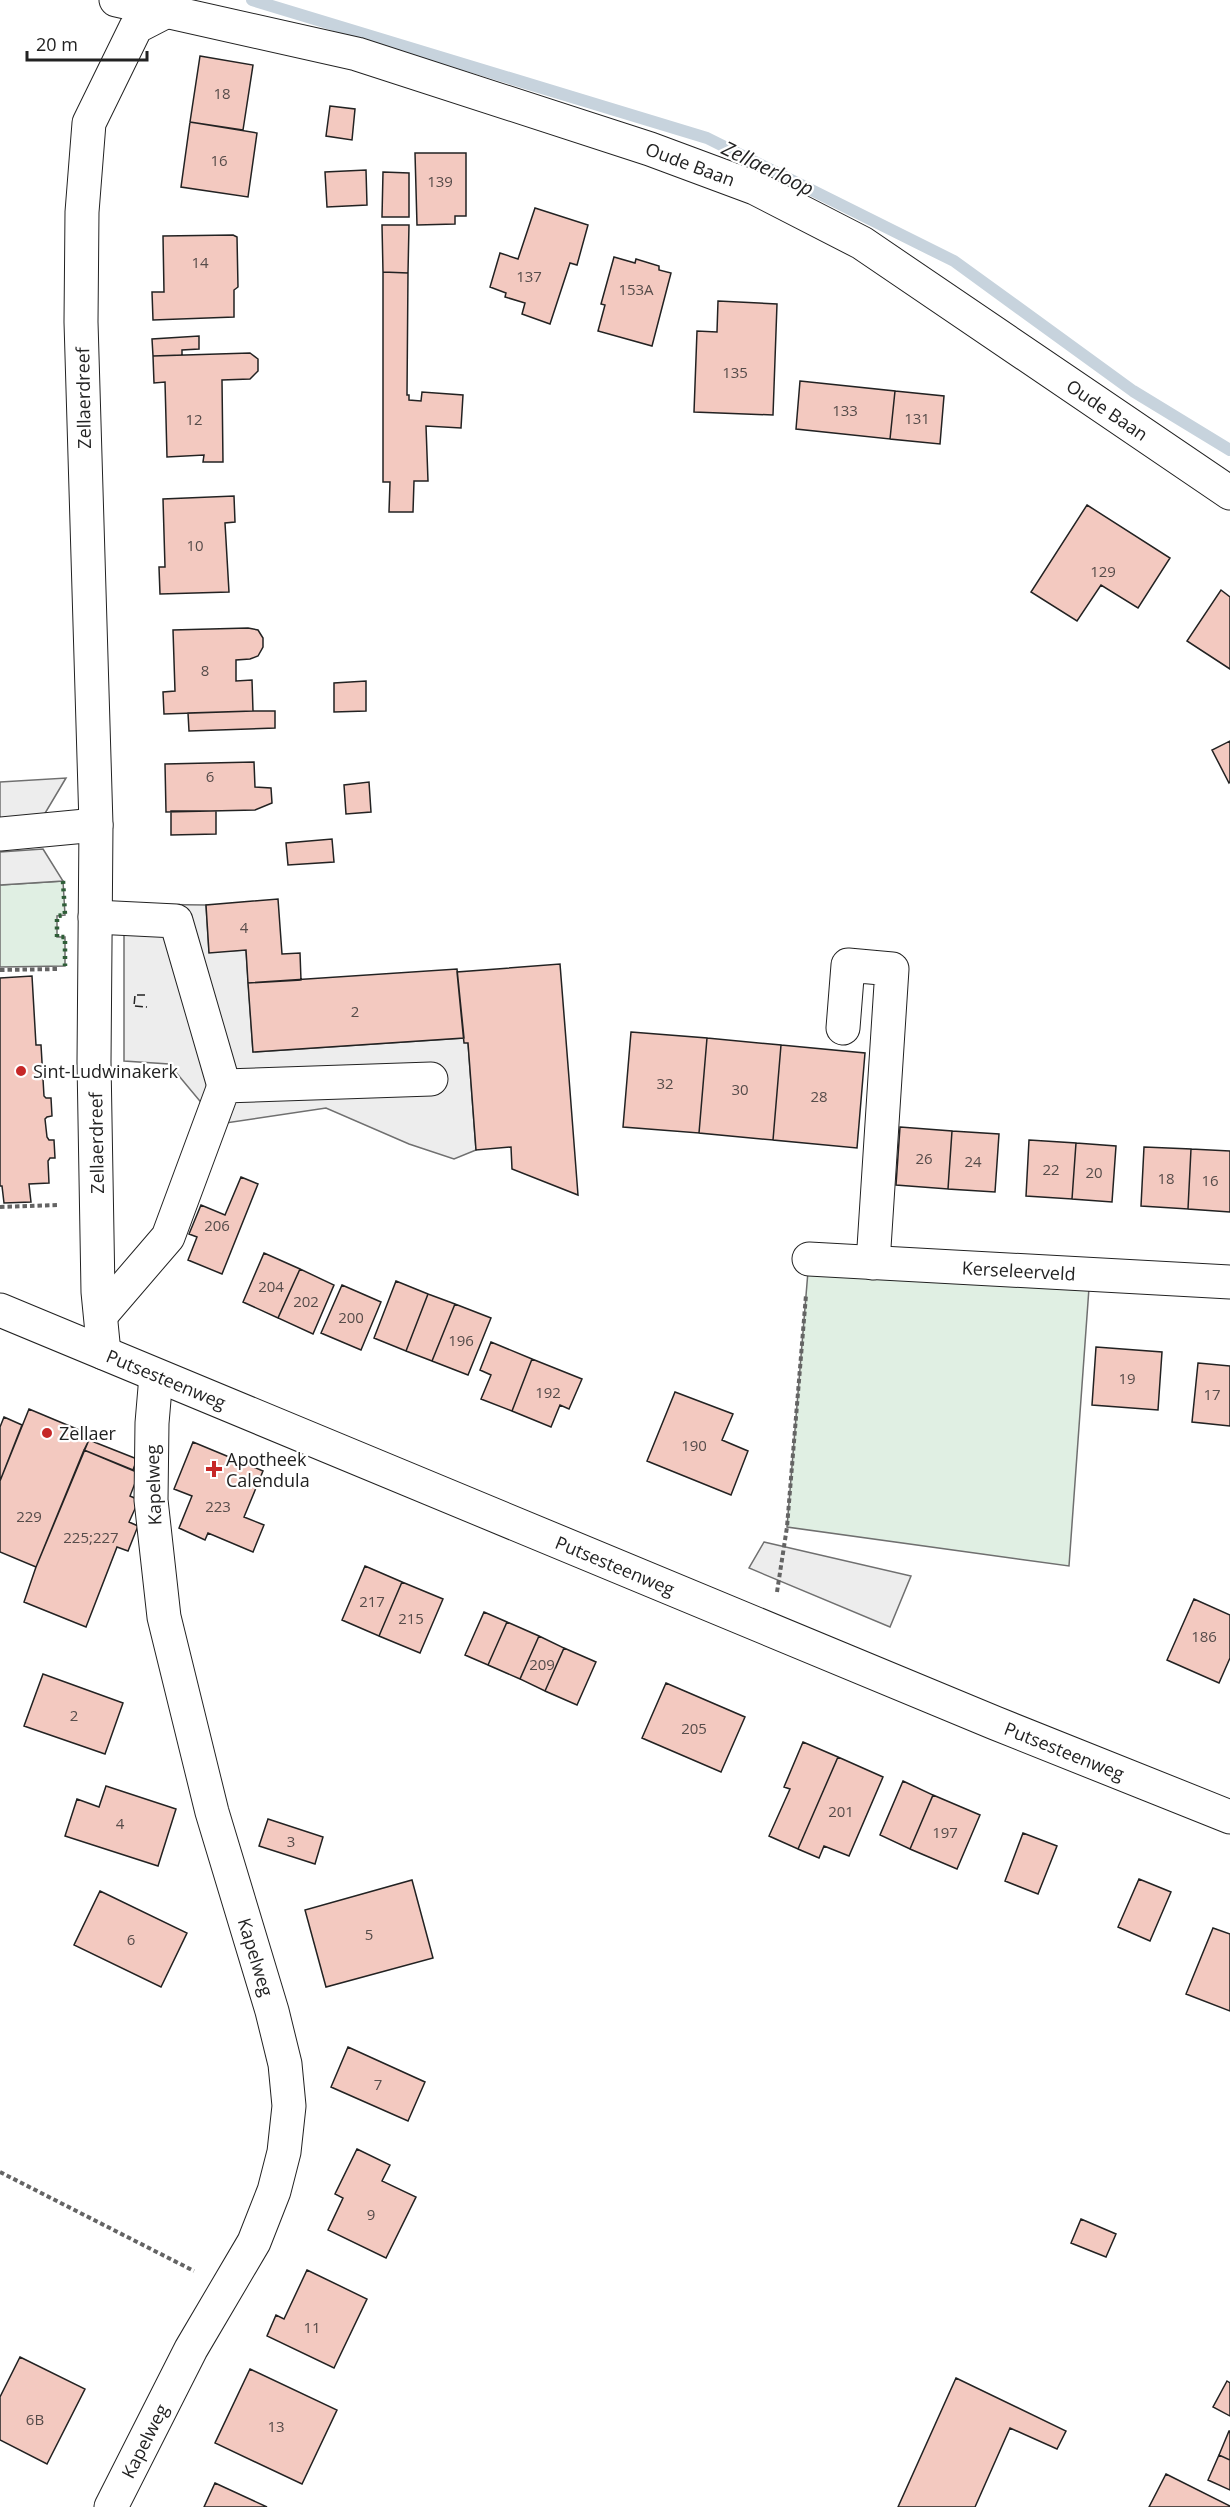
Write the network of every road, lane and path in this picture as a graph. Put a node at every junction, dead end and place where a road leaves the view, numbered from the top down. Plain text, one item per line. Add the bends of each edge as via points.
1 (116, 0) edge
2 (166, 6) edge
3 (1230, 494) edge
4 (96, 825) junction
5 (0, 834) edge
6 (95, 917) junction
7 (95, 969) junction
8 (0, 970) edge
9 (843, 1028) dead end
10 (431, 1079) dead end
11 (224, 1086) junction
12 (97, 1205) junction
13 (0, 1207) edge
14 (809, 1259) joint
15 (873, 1263) junction
16 (1230, 1282) edge
17 (0, 1310) edge
18 (100, 1315) junction
19 (104, 1353) junction
20 (156, 1376) junction
21 (771, 1630) junction
22 (1230, 1817) edge
23 (0, 2172) edge
24 (227, 2288) junction
25 (111, 2507) edge

1 - 2 street, Oude Baan
2 - 3 street, Oude Baan via 357,54 650,149 755,188 862,243
2 - 4 street, Zellaerdreef via 136,27 88,123 81,322
4 - 5 street
4 - 6 street, Zellaerdreef
6 - 7 street, Zellaerdreef
6 - 11 street via 176,921
7 - 8 path
7 - 12 street, Zellaerdreef
9 - 15 street via 848,965 892,969
10 - 11 street
11 - 18 street via 168,1237
12 - 13 path
12 - 18 street, Zellaerdreef
14 - 15 street, Kerseleerveld
14 - 21 path via 787,1527
15 - 16 street, Kerseleerveld
17 - 19 street, Putsesteenweg
18 - 19 street, Zellaerdreef
19 - 20 street, Putsesteenweg
20 - 21 street, Putsesteenweg
20 - 24 street, Kapelweg via 150,1500 164,1617 212,1812 272,2011 285,2064 289,2106 274,2192 254,2242
21 - 22 street, Putsesteenweg
23 - 24 path
24 - 25 street, Kapelweg via 191,2349

